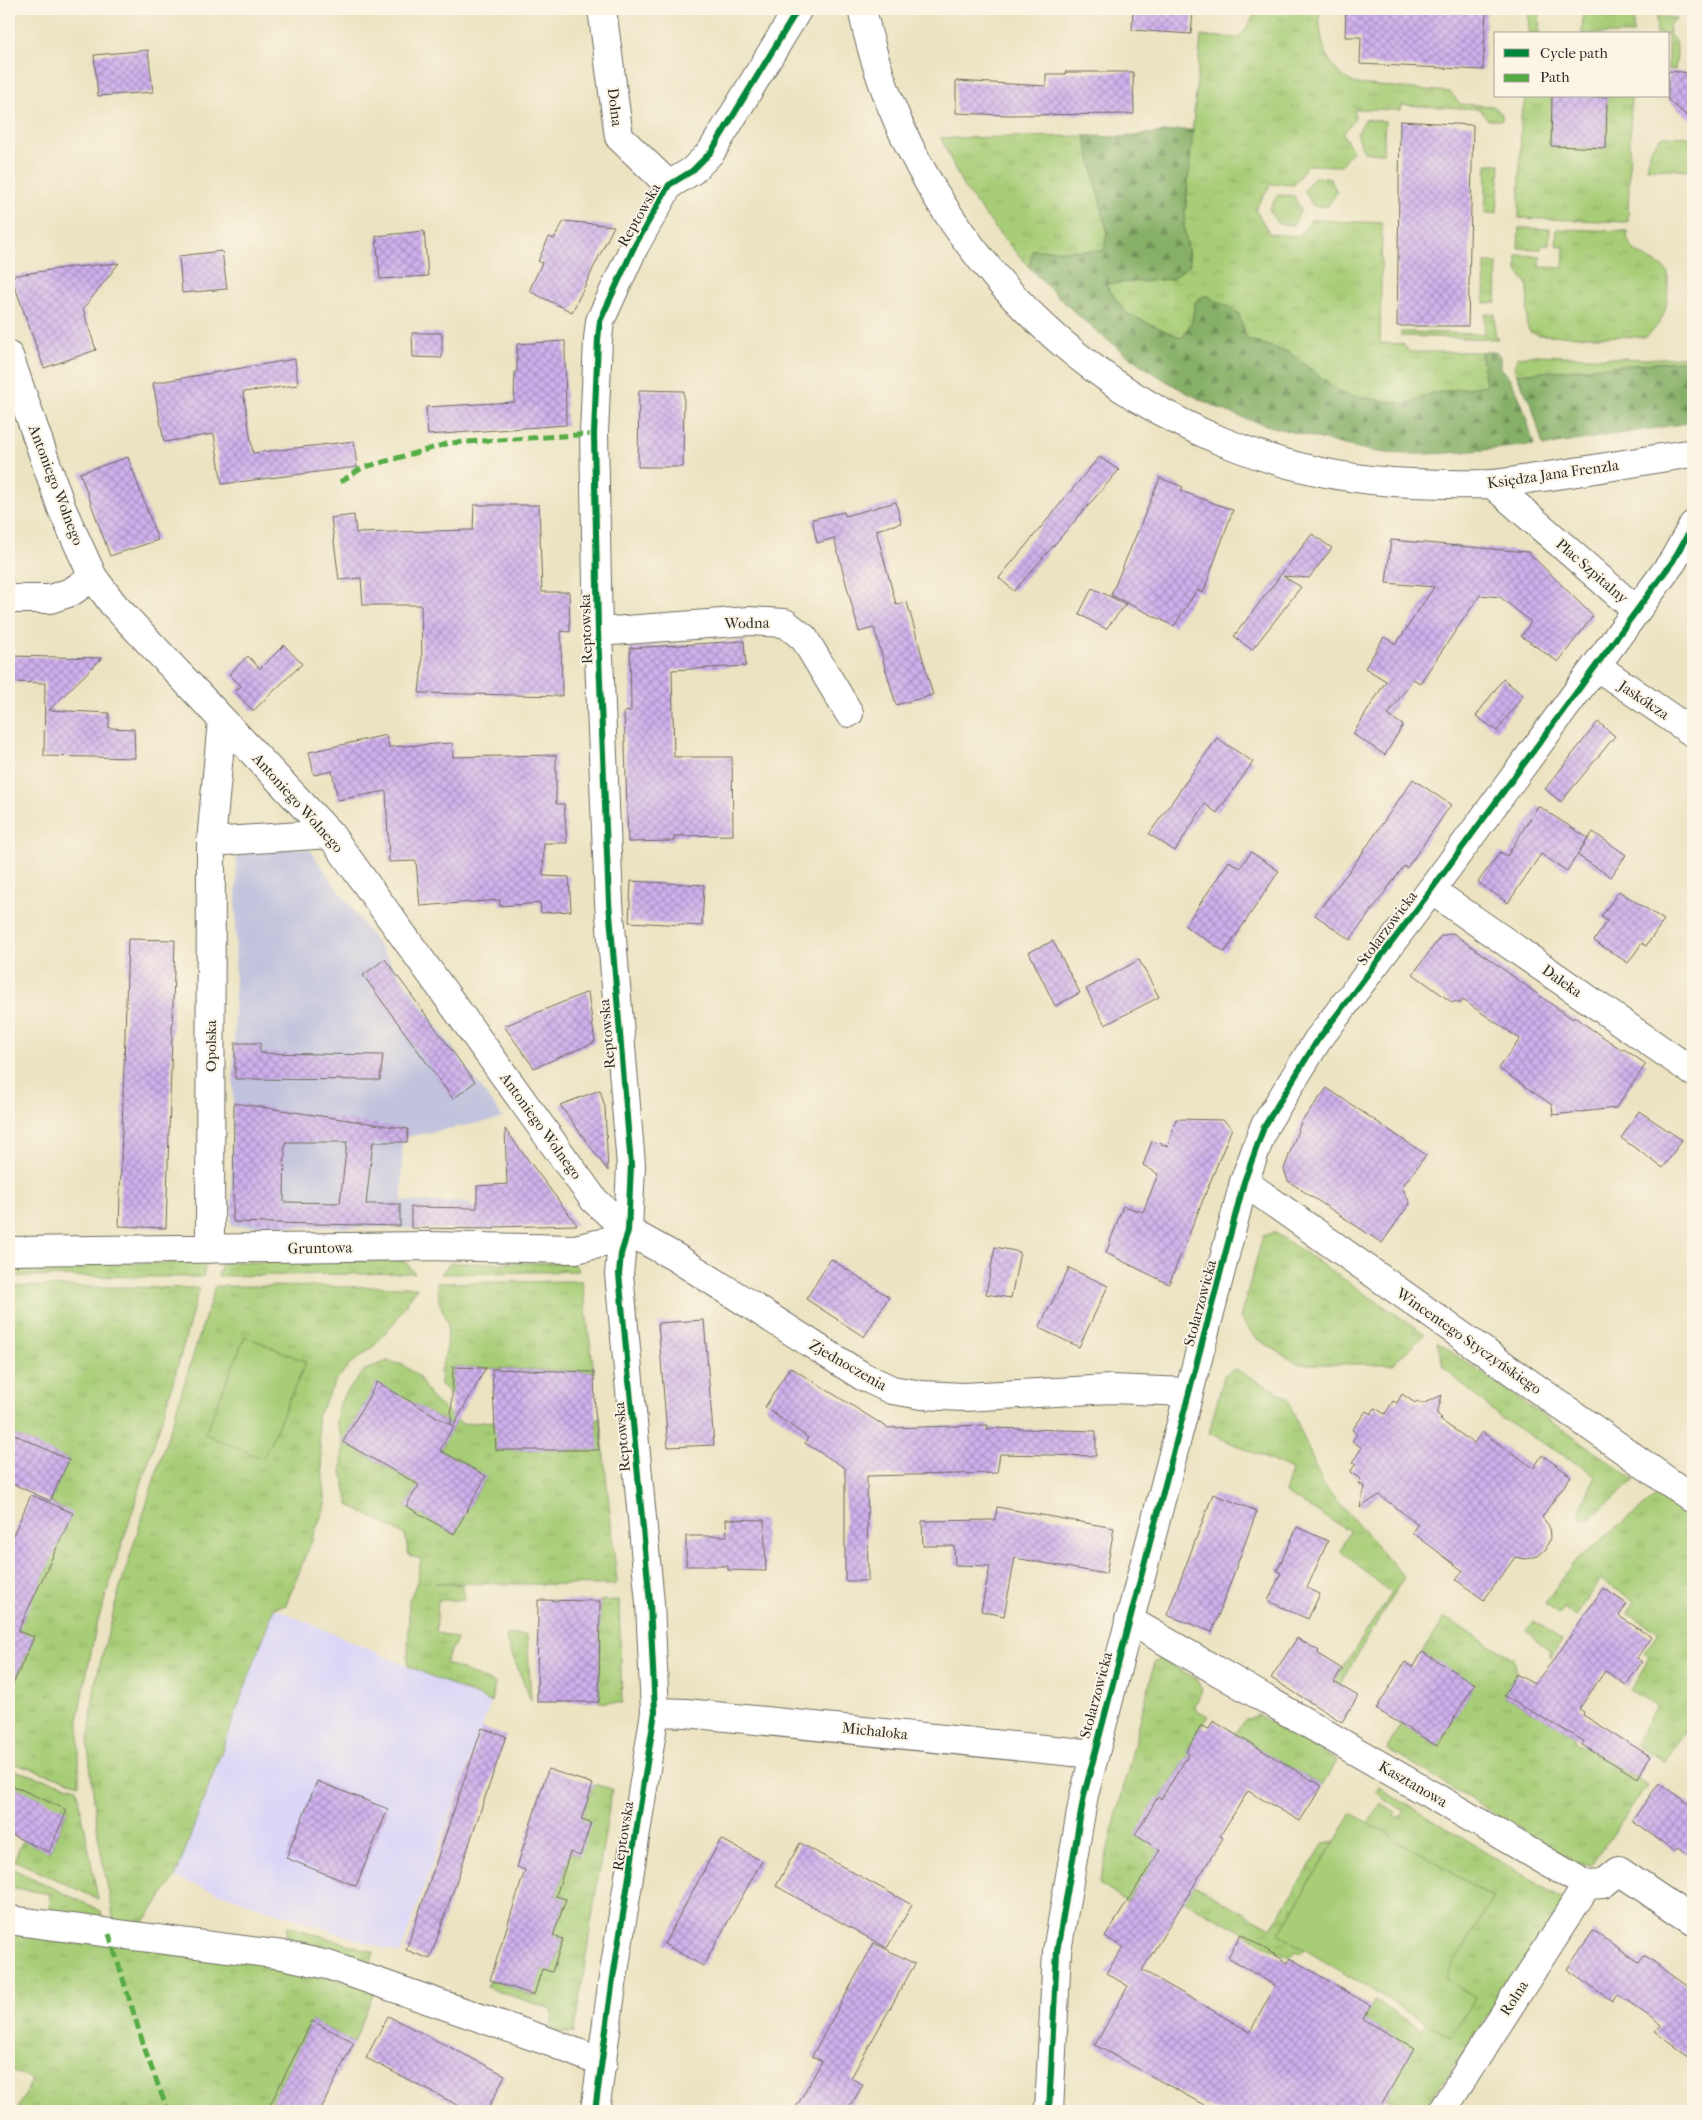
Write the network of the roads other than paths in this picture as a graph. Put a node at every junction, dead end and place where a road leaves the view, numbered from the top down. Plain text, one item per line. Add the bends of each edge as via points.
1 (602, 9) edge
2 (798, 9) edge
3 (862, 9) edge
4 (669, 186) junction
5 (9, 356) edge
6 (1693, 453) edge
7 (1492, 484) junction
8 (1693, 525) edge
9 (93, 577) junction
10 (9, 598) edge
11 (1636, 610) junction
12 (598, 632) junction
13 (1596, 666) junction
14 (849, 713) dead end
15 (222, 720) junction
16 (1693, 733) edge
17 (330, 834) junction
18 (211, 842) junction
19 (1432, 890) junction
20 (1693, 1072) edge
21 (1244, 1182) junction
22 (628, 1231) junction
23 (210, 1249) junction
24 (9, 1251) edge
25 (1188, 1392) junction
26 (1693, 1499) edge
27 (1128, 1620) junction
28 (656, 1712) junction
29 (1093, 1754) junction
30 (1587, 1885) junction
31 (9, 1920) edge
32 (1693, 1921) edge
33 (603, 2063) junction
34 (595, 2111) edge
35 (1049, 2111) edge
36 (1442, 2111) edge

1 - 4 street, Dolna via 619,137
2 - 4 street, Reptowska via 711,152 692,171
3 - 7 street, Księdza Jana Frenzla via 866,30 903,134 932,190 962,236 1032,316 1117,386 1200,432 1243,450 1292,464 1353,477 1410,483
4 - 12 street, Reptowska via 634,247 600,321 594,434
5 - 9 street, Antoniego Wolnego via 62,509
6 - 7 street, Księdza Jana Frenzla
7 - 11 street, Plac Szpitalny
8 - 11 street, Plac Szpitalny via 1673,561
9 - 10 street via 71,592 50,599
9 - 15 street, Antoniego Wolnego via 113,604
11 - 13 street, Stolarzowicka
12 - 14 street, Wodna via 749,620 785,623 804,638
12 - 22 street, Reptowska via 608,902 631,1165
13 - 16 street, Jaskółcza
13 - 19 street, Stolarzowicka
15 - 17 street, Antoniego Wolnego
15 - 18 street, Opolska
17 - 18 street
17 - 22 street, Antoniego Wolnego via 594,1200
18 - 23 street, Opolska
19 - 20 street, Daleka
19 - 21 street, Stolarzowicka via 1317,1041 1264,1127
21 - 25 street, Stolarzowicka
21 - 26 street, Wincentego Styczyńskiego
22 - 23 street, Gruntowa via 575,1249 427,1246
22 - 25 street, Zjednoczenia via 675,1257 862,1376 892,1390 964,1398 1111,1389
22 - 28 street, Reptowska via 619,1274 650,1603
23 - 24 street, Gruntowa
25 - 27 street, Stolarzowicka
27 - 29 street, Stolarzowicka
27 - 30 street, Kasztanowa
28 - 29 street, Michaloka
28 - 33 street, Reptowska via 613,1978
29 - 35 street, Stolarzowicka via 1057,1951
30 - 32 street via 1603,1884 1620,1871
30 - 36 street, Rolna
31 - 33 street via 283,1955 328,1965
33 - 34 street, Reptowska

